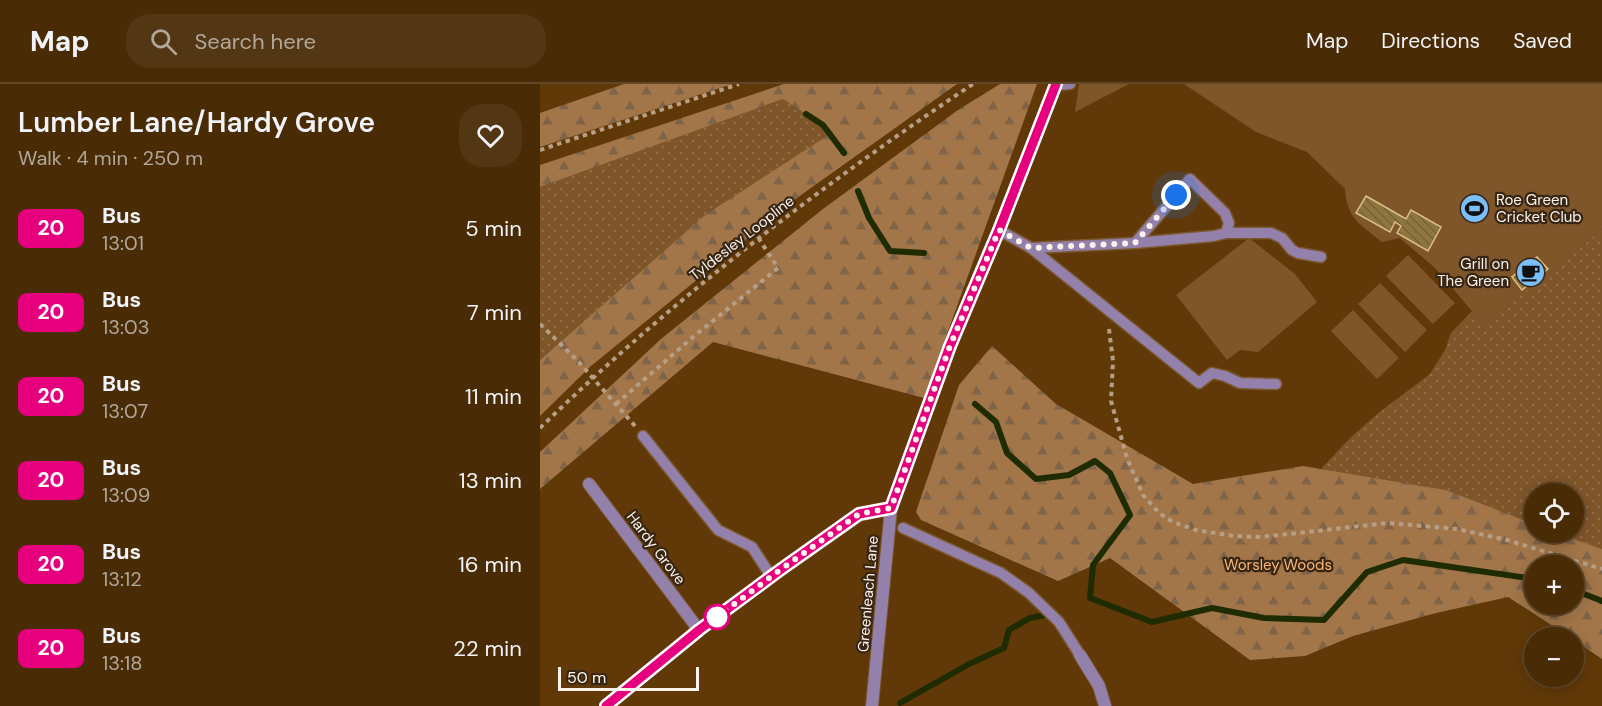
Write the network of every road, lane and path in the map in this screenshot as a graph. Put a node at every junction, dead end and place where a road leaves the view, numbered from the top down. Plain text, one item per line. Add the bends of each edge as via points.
1 (739, 84) edge
2 (973, 84) edge
3 (1056, 84) edge
4 (1070, 84) edge
5 (540, 150) edge
6 (999, 230) junction
7 (1226, 233) junction
8 (759, 239) junction
9 (1135, 243) junction
10 (1031, 248) junction
11 (1321, 257) dead end
12 (1106, 307) junction
13 (540, 324) edge
14 (592, 378) junction
15 (1276, 384) dead end
16 (616, 404) junction
17 (540, 428) edge
18 (644, 436) joint
19 (589, 484) dead end
20 (891, 508) junction
21 (903, 528) dead end
22 (1602, 569) edge
23 (771, 576) junction
24 (699, 630) junction
25 (1080, 655) joint
26 (606, 706) edge
27 (872, 706) edge
28 (1105, 706) edge

1 - 5 path
2 - 8 path, Tyldesley Loopline via 907,128
3 - 4 lane
3 - 6 street, Greenleach Lane
6 - 10 lane
6 - 20 street, Greenleach Lane via 950,346
7 - 9 lane
7 - 9 lane via 1226,213 1190,179
7 - 11 lane via 1271,233 1282,238 1292,250
8 - 14 path, Tyldesley Loopline
8 - 16 path via 778,268
9 - 10 lane
10 - 12 lane
12 - 15 lane via 1199,383 1212,374 1240,383
12 - 22 path via 1113,362 1111,401 1124,448 1143,495 1173,522 1196,530 1261,537 1388,523 1448,528 1507,540
13 - 14 path
14 - 16 path
14 - 17 path, Tyldesley Loopline
16 - 18 path
18 - 23 lane via 718,530 752,547
19 - 24 street, Hardy Grove
20 - 23 street via 859,514
20 - 27 street, Greenleach Lane
21 - 25 lane via 1001,573 1029,593 1059,622
23 - 24 street
24 - 26 street
25 - 28 street via 1099,686

